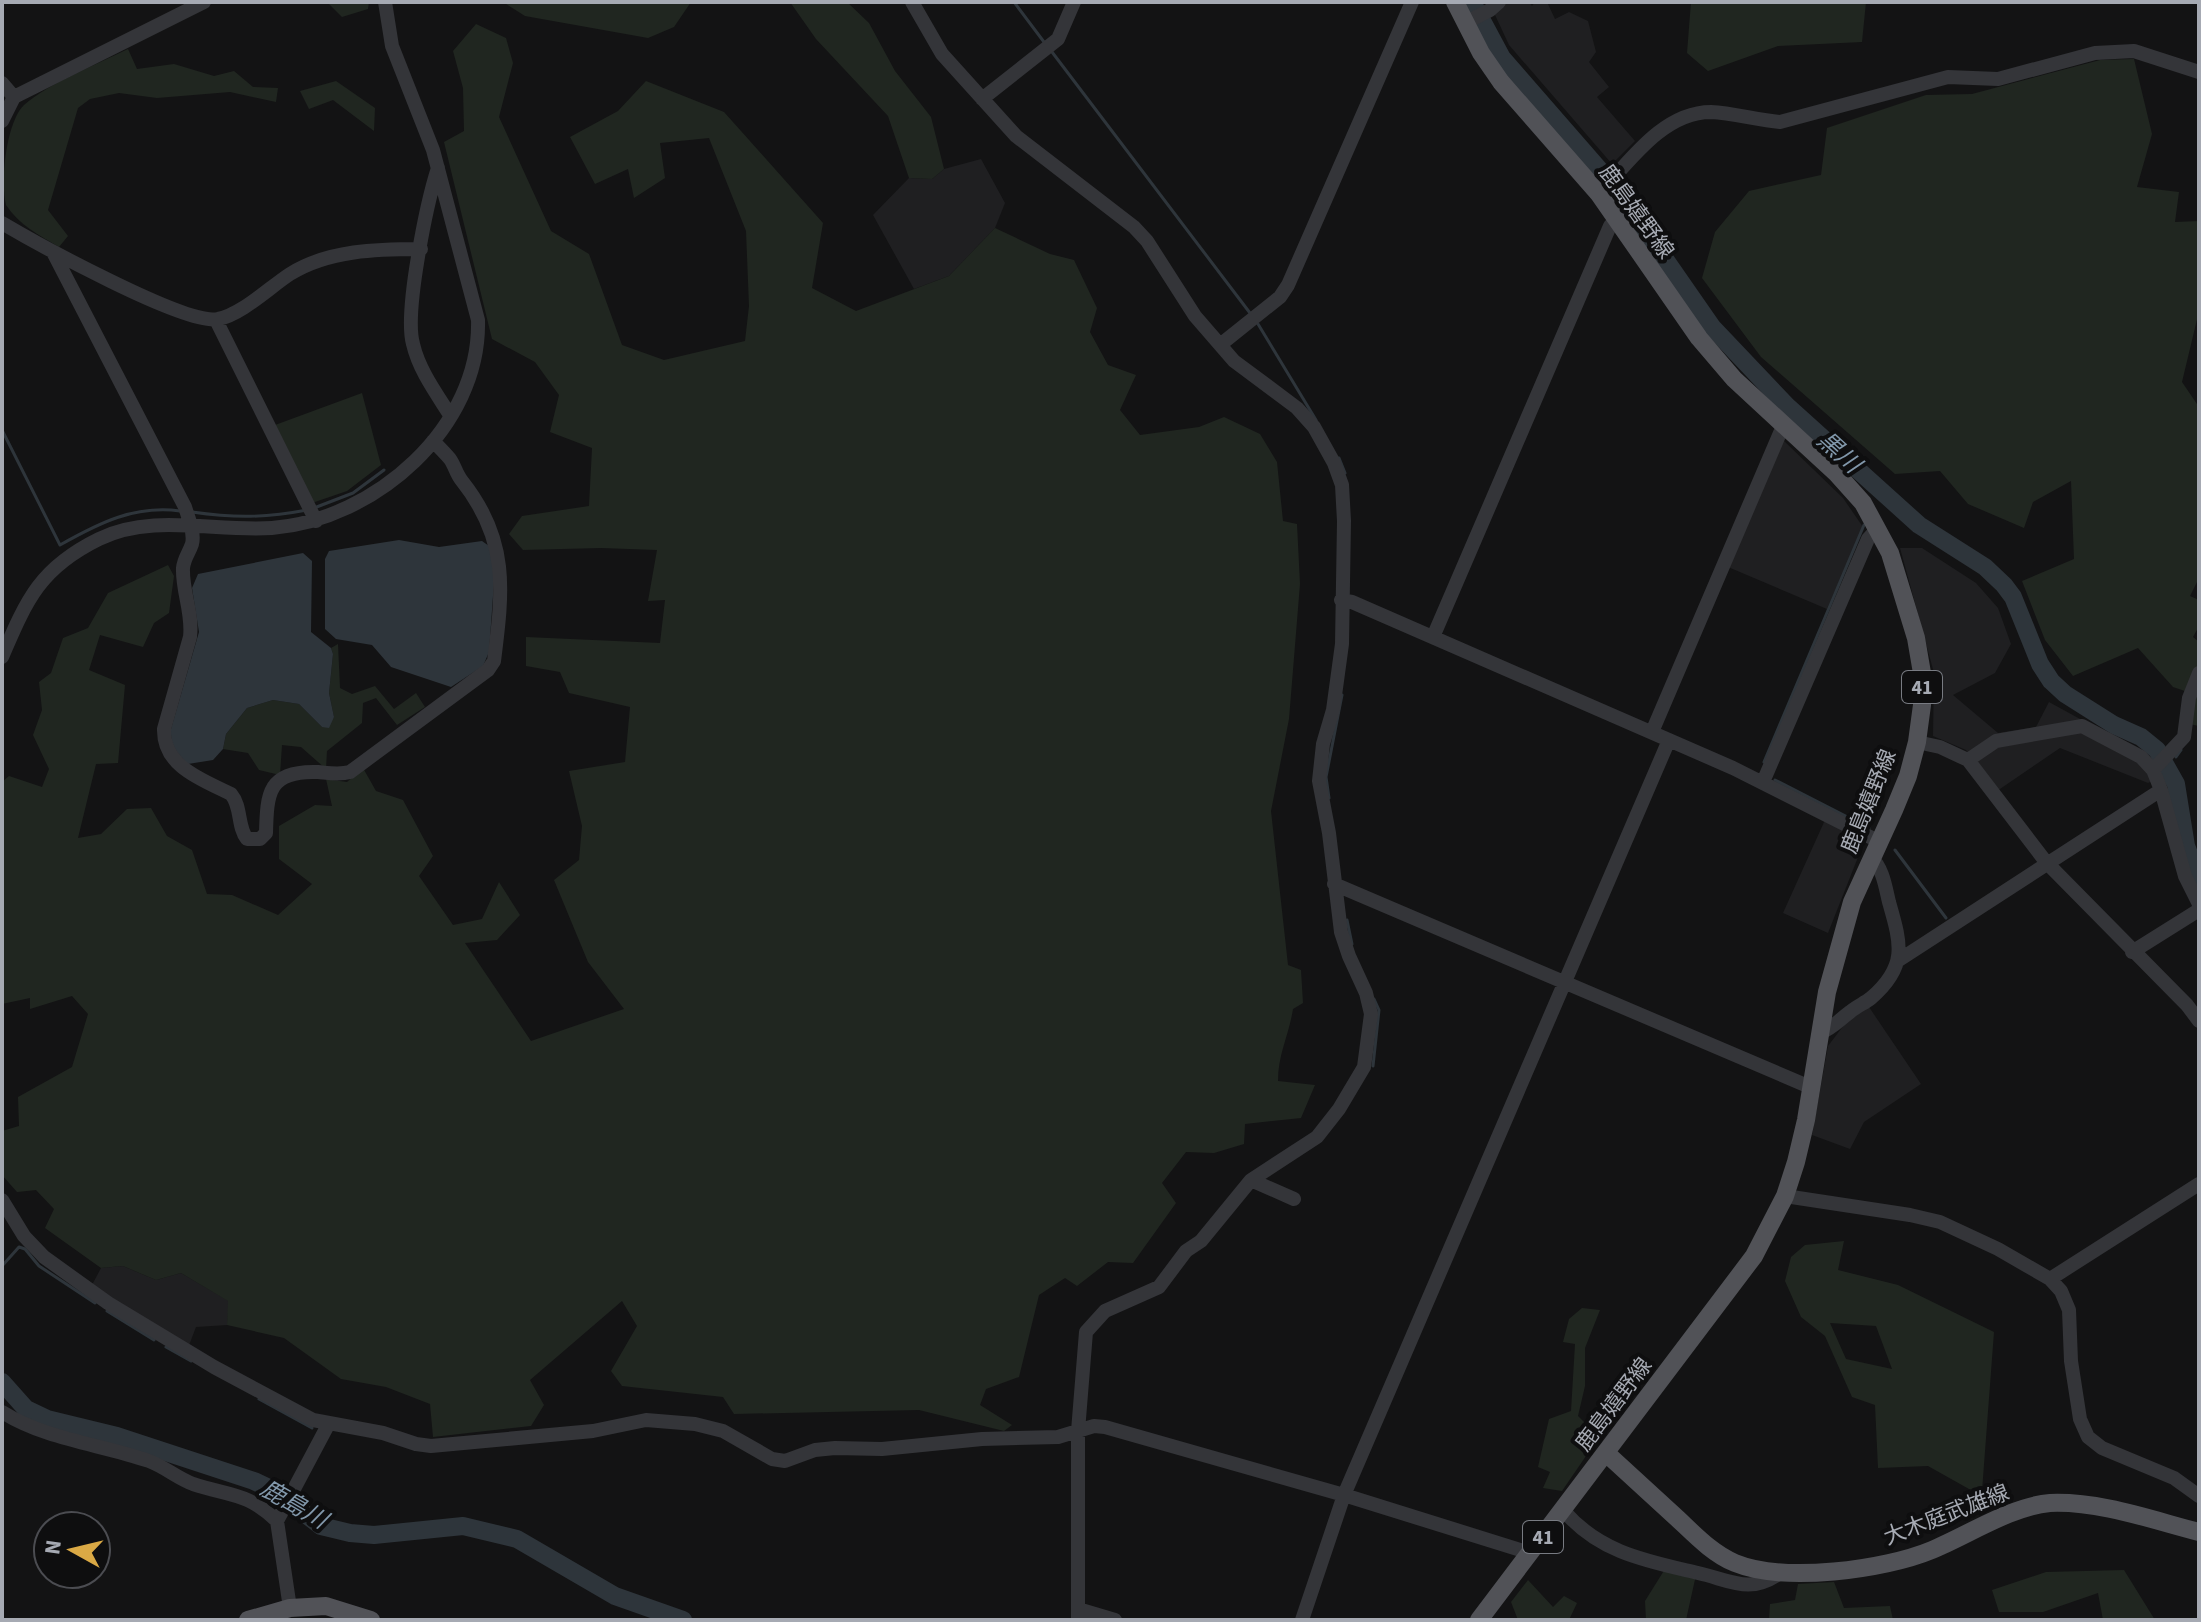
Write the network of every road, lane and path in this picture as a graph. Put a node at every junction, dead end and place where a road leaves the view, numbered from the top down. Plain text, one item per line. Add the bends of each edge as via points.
1 (204, 2) edge
2 (385, 2) edge
3 (912, 2) edge
4 (1074, 2) edge
5 (1412, 2) edge
6 (1455, 2) edge
7 (1495, 6) edge
8 (1465, 23) junction
9 (2199, 72) edge
10 (2, 83) edge
11 (14, 97) junction
12 (982, 99) junction
13 (2, 121) edge
14 (438, 167) junction
15 (1599, 194) junction
16 (1616, 221) junction
17 (2, 223) edge
18 (421, 249) junction
19 (53, 252) junction
20 (216, 320) junction
21 (1220, 345) junction
22 (450, 415) junction
23 (1783, 426) junction
24 (433, 441) junction
25 (316, 521) junction
26 (191, 526) junction
27 (1878, 528) junction
28 (1341, 600) junction
29 (1433, 637) junction
30 (2, 657) edge
31 (2199, 673) edge
32 (1652, 732) junction
33 (1669, 740) junction
34 (1917, 742) junction
35 (1968, 760) junction
36 (2154, 768) junction
37 (1763, 782) junction
38 (2161, 790) junction
39 (1874, 849) junction
40 (2046, 862) junction
41 (1334, 884) junction
42 (2199, 904) edge
43 (2199, 910) edge
44 (2132, 952) junction
45 (1899, 960) junction
46 (1567, 982) junction
47 (2199, 1021) edge
48 (1820, 1033) junction
49 (1810, 1087) junction
50 (1251, 1180) junction
51 (2199, 1184) edge
52 (1785, 1196) junction
53 (1294, 1199) dead end
54 (2, 1200) edge
55 (2050, 1279) junction
56 (2, 1412) edge
57 (328, 1425) junction
58 (1078, 1431) junction
59 (1606, 1453) junction
60 (1344, 1495) junction
61 (2199, 1496) edge
62 (1564, 1511) junction
63 (278, 1519) junction
64 (2199, 1532) edge
65 (1530, 1553) junction
66 (1780, 1573) junction
67 (290, 1608) junction
68 (1078, 1615) edge
69 (248, 1620) edge
70 (371, 1620) edge
71 (1115, 1620) edge
72 (1302, 1620) edge
73 (1479, 1620) edge

1 - 11 street
2 - 14 street via 392,46
3 - 12 street via 942,54
4 - 12 street via 1058,39
5 - 21 street via 1288,285
6 - 8 main road, 鹿島嬉野線 / 41
7 - 8 street
8 - 15 main road, 鹿島嬉野線 / 41 via 1501,82
9 - 15 street via 2134,51 2095,53 1998,79 1948,77 1780,122 1696,113 1660,130
10 - 11 street
11 - 13 street
12 - 21 street via 1028,146 1134,227
14 - 18 street
14 - 22 street via 478,320 472,373
15 - 16 main road, 鹿島嬉野線 / 41
16 - 23 main road, 鹿島嬉野線 / 41 via 1699,338
16 - 29 street
17 - 19 street
18 - 20 street via 360,251 323,260 294,271
18 - 22 street via 411,314 413,346
19 - 20 street via 182,313
19 - 26 street
20 - 25 street
21 - 28 street via 1297,408 1334,463 1342,485 1344,521
22 - 24 street
23 - 27 main road, 鹿島嬉野線 / 41 via 1837,474
23 - 32 street
24 - 25 street via 403,473 360,502
24 - 26 street via 483,511 498,552 494,661 350,772 283,777 271,788 266,833 260,839 247,839 242,832 237,800 186,772 164,741 192,624 183,569 193,542
25 - 26 street via 276,528
26 - 30 street via 132,527 71,554 27,600
27 - 34 main road, 鹿島嬉野線 / 41 via 1916,638 1922,673
27 - 37 street via 1868,539
28 - 29 street
28 - 41 street via 1342,644 1319,781
29 - 32 street
31 - 36 street via 2189,698 2184,737
32 - 33 street
33 - 37 street
33 - 46 street
34 - 35 street
34 - 39 main road, 鹿島嬉野線 / 41 via 1908,776
35 - 36 street via 1996,741 2082,726
35 - 40 street
36 - 38 street
37 - 39 street
38 - 40 street
38 - 42 street via 2185,876
39 - 45 street via 1899,938
39 - 48 main road, 鹿島嬉野線 / 41 via 1839,944
40 - 44 street
40 - 45 street
41 - 46 street
41 - 50 street via 1341,932 1371,1014 1364,1067 1317,1137
43 - 44 street
44 - 47 street
45 - 48 street via 1894,974 1871,998
46 - 49 street
46 - 60 street
48 - 49 main road, 鹿島嬉野線 / 41
49 - 52 main road, 鹿島嬉野線 / 41
50 - 53 street
50 - 58 street via 1159,1287 1105,1311 1090,1324 1081,1367
51 - 55 street
52 - 55 street via 1940,1222
52 - 59 main road, 鹿島嬉野線 / 41 via 1754,1256
54 - 57 street via 44,1257 108,1303 295,1412
55 - 61 street via 2069,1310 2071,1361 2088,1437 2174,1478
56 - 63 street via 44,1433 147,1460 194,1484 246,1498
57 - 58 street via 431,1446 593,1431 646,1420 723,1431 785,1461 815,1450 1058,1437
57 - 63 street
58 - 60 street via 1094,1426 1125,1431
58 - 68 street
59 - 62 main road, 鹿島嬉野線 / 41
59 - 66 main road, 大木庭武雄線 via 1712,1550 1734,1563
60 - 65 street
60 - 72 street
62 - 65 main road, 鹿島嬉野線 / 41
62 - 66 street via 1601,1542 1637,1559 1741,1586 1767,1583
63 - 67 street
64 - 66 main road, 大木庭武雄線 via 2092,1506 2049,1503 1881,1565
65 - 73 main road, 鹿島嬉野線 / 41
67 - 69 main road
67 - 70 main road via 326,1606
68 - 71 street

